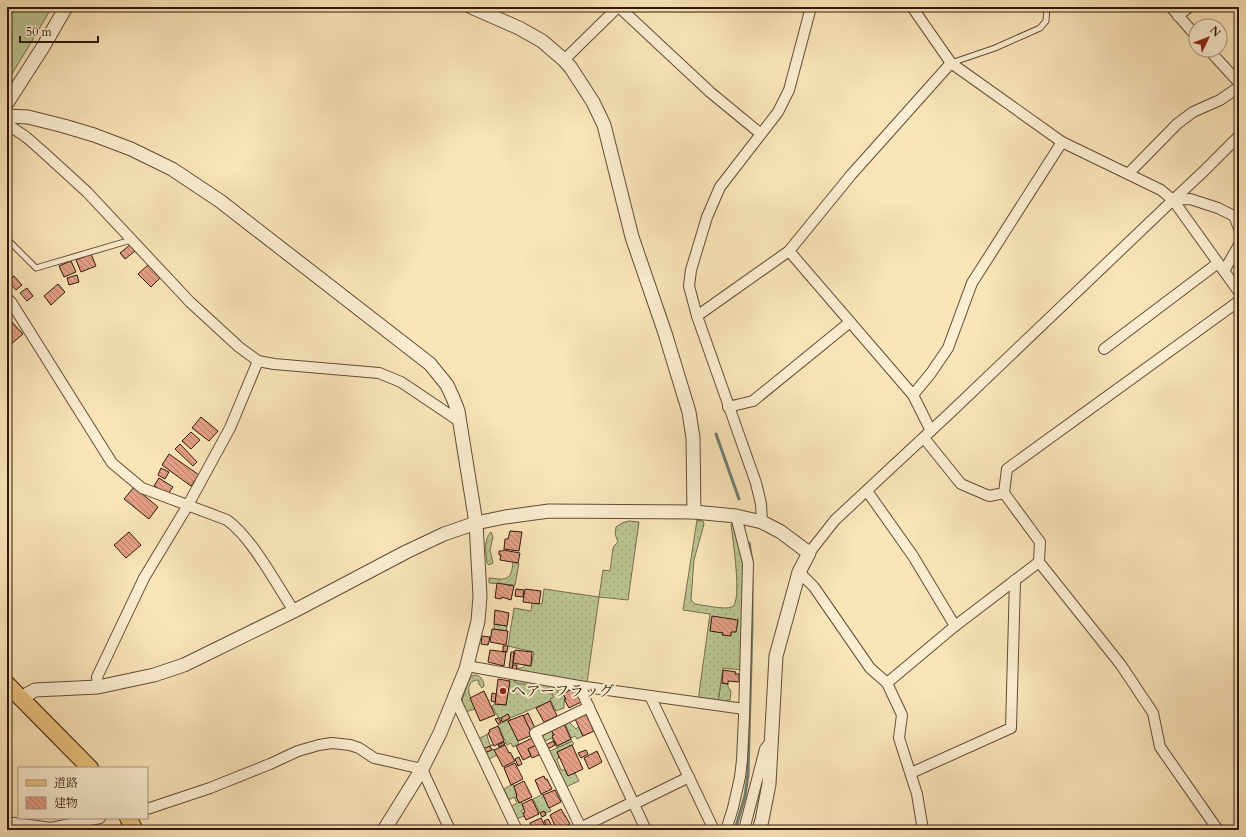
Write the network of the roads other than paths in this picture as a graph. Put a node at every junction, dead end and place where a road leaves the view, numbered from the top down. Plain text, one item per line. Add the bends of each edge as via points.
1 (66, 7) edge
2 (471, 7) edge
3 (618, 7) edge
4 (811, 7) edge
5 (912, 7) edge
6 (1047, 7) edge
7 (1172, 7) edge
8 (1189, 7) edge
9 (1178, 16) junction
10 (1188, 27) edge
11 (1216, 58) edge
12 (564, 60) junction
13 (951, 63) junction
14 (1239, 83) edge
15 (1239, 87) edge
16 (7, 103) edge
17 (7, 116) edge
18 (7, 124) edge
19 (761, 134) junction
20 (1239, 136) edge
21 (1062, 142) junction
22 (1128, 174) junction
23 (1172, 200) junction
24 (1239, 228) edge
25 (7, 239) edge
26 (131, 240) junction
27 (1239, 244) edge
28 (789, 251) junction
29 (1239, 257) edge
30 (1223, 270) junction
31 (1239, 292) edge
32 (7, 298) edge
33 (1239, 301) edge
34 (697, 316) junction
35 (850, 322) junction
36 (1104, 349) dead end
37 (258, 361) junction
38 (913, 395) junction
39 (728, 407) junction
40 (459, 421) junction
41 (927, 434) junction
42 (867, 491) junction
43 (1004, 493) junction
44 (188, 505) junction
45 (694, 512) junction
46 (736, 516) junction
47 (762, 522) junction
48 (476, 523) junction
49 (809, 553) junction
50 (1039, 562) junction
51 (799, 572) junction
52 (1015, 580) junction
53 (294, 611) junction
54 (954, 626) junction
55 (467, 666) junction
56 (887, 683) junction
57 (7, 685) edge
58 (579, 686) junction
59 (98, 687) junction
60 (650, 696) junction
61 (454, 697) junction
62 (22, 699) junction
63 (589, 707) junction
64 (744, 709) junction
65 (771, 741) junction
66 (89, 767) edge
67 (422, 769) junction
68 (910, 773) junction
69 (689, 777) junction
70 (634, 803) junction
71 (148, 809) edge
72 (97, 819) edge
73 (129, 819) edge
74 (7, 822) edge
75 (73, 827) edge
76 (727, 827) edge
77 (385, 829) edge
78 (578, 829) edge
79 (742, 829) edge
80 (135, 830) edge
81 (450, 830) edge
82 (517, 830) edge
83 (646, 830) edge
84 (714, 830) edge
85 (759, 830) edge
86 (923, 830) edge
87 (1218, 830) edge

1 - 16 street
2 - 12 street via 542,41
3 - 12 street
3 - 19 street via 710,92
4 - 19 street via 789,90 778,112
5 - 13 street
6 - 13 lane via 1046,21 1040,28 995,48
7 - 9 street
8 - 9 street
9 - 10 street
11 - 14 street
12 - 45 street via 593,102 604,125 632,237 682,386 693,438
13 - 21 street
13 - 28 street via 851,175
15 - 22 street via 1220,100 1193,112 1177,124
17 - 40 street via 28,117 64,126 131,149 172,169 220,201 430,364 447,385
18 - 26 street via 26,137 87,192
19 - 34 street via 720,187 707,217 691,270 689,286
20 - 23 street
21 - 22 street
21 - 38 street via 972,283 948,348
22 - 23 street via 1161,190
23 - 24 street via 1190,198 1218,208 1234,216
23 - 30 street
23 - 41 street
25 - 26 lane via 36,268
26 - 37 street via 190,302
27 - 30 street
28 - 34 street
28 - 35 street
29 - 30 street
30 - 31 street
30 - 36 street
32 - 44 street via 112,463 142,488
33 - 43 street via 1007,469
34 - 39 street
35 - 38 street
35 - 39 street via 753,401
37 - 40 street via 379,373 401,382
37 - 44 street via 230,428
38 - 41 street
39 - 47 street via 756,482
40 - 48 street
41 - 42 street
41 - 43 street via 961,484 989,496
42 - 49 street via 835,520
42 - 54 street via 913,556
43 - 50 street via 1040,542
44 - 53 street via 236,526
44 - 59 street via 133,601 97,678
45 - 46 street
45 - 48 street via 550,511
46 - 47 street
46 - 64 street via 748,563
47 - 49 street via 781,532
48 - 53 street via 444,534 406,552
48 - 55 street via 480,604 476,634
49 - 51 street
50 - 52 street
50 - 87 street via 1120,665 1153,713 1160,748
51 - 56 street via 814,587 870,668
51 - 65 street via 776,656
52 - 54 street
52 - 68 street via 1011,728
53 - 59 street via 184,665 154,675
54 - 56 street
55 - 58 street
55 - 61 street
56 - 68 street via 902,715 899,738
57 - 62 main road
58 - 60 street
58 - 63 street
59 - 62 street via 35,690
60 - 64 street
60 - 69 street
61 - 67 street
61 - 82 street
62 - 66 main road
63 - 70 street
63 - 78 street via 536,732
64 - 76 street via 741,772
65 - 79 street via 765,749
65 - 85 street via 769,784
67 - 71 street via 374,758 350,745 332,743 298,751 210,788
67 - 77 street
67 - 81 street
68 - 86 street via 917,794
69 - 70 street
69 - 84 street
70 - 78 street
70 - 83 street
72 - 75 street
73 - 80 main road
74 - 75 street via 51,828
76 - 79 street

